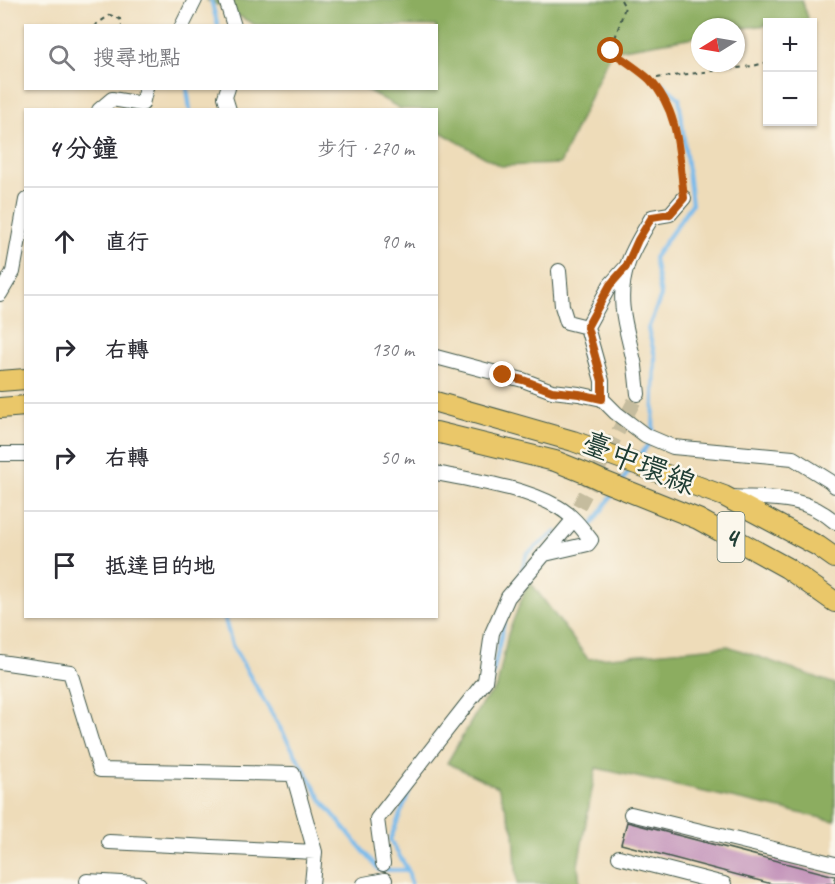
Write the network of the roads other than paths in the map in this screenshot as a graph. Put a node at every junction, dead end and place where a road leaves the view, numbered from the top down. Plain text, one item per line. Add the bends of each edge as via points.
1 (195, 0) edge
2 (226, 0) edge
3 (183, 24) edge
4 (233, 24) edge
5 (146, 90) edge
6 (227, 90) edge
7 (101, 108) edge
8 (228, 108) edge
9 (684, 198) road end
10 (24, 211) edge
11 (626, 267) junction
12 (559, 271) dead end
13 (0, 294) edge
14 (587, 327) junction
15 (438, 358) edge
16 (24, 379) edge
17 (0, 381) edge
18 (638, 394) tunnel mouth
19 (602, 399) junction
20 (438, 403) edge
21 (24, 406) edge
22 (0, 408) edge
23 (438, 432) edge
24 (0, 454) edge
25 (24, 454) edge
26 (438, 473) edge
27 (835, 486) edge
28 (724, 496) junction
29 (835, 522) edge
30 (569, 525) tunnel mouth
31 (545, 554) junction
32 (835, 558) edge
33 (835, 602) edge
34 (0, 662) edge
35 (631, 814) dead end
36 (109, 842) dead end
37 (315, 852) junction
38 (619, 857) dead end
39 (383, 864) dead end
40 (835, 864) edge
41 (385, 880) dead end
42 (87, 881) dead end
43 (139, 884) edge
44 (312, 884) edge
45 (364, 884) edge
46 (724, 884) edge

1 - 3 lane
2 - 4 lane
5 - 7 lane via 142,104 112,99
6 - 8 lane
9 - 11 lane via 670,214 652,217
10 - 13 lane via 13,272
11 - 14 lane via 610,285
11 - 18 lane via 622,302
12 - 14 lane via 567,322
14 - 19 lane via 602,381
15 - 19 lane via 552,391
16 - 17 highway
19 - 27 lane via 645,435 673,447 793,458
20 - 28 highway, 臺中環線 / 4 via 573,441
21 - 22 highway
23 - 33 highway, 臺中環線 / 4 via 555,461 698,519 787,568
24 - 25 lane
26 - 31 lane via 514,490 558,507 591,540
28 - 29 lane via 790,500 822,511
28 - 32 highway, 臺中環線 / 4
30 - 31 lane
31 - 39 lane via 508,597 492,633 485,681 377,819
34 - 37 lane via 70,672 100,770 292,774
35 - 40 lane
36 - 37 lane
37 - 44 lane
38 - 46 lane
41 - 45 lane
42 - 43 lane

